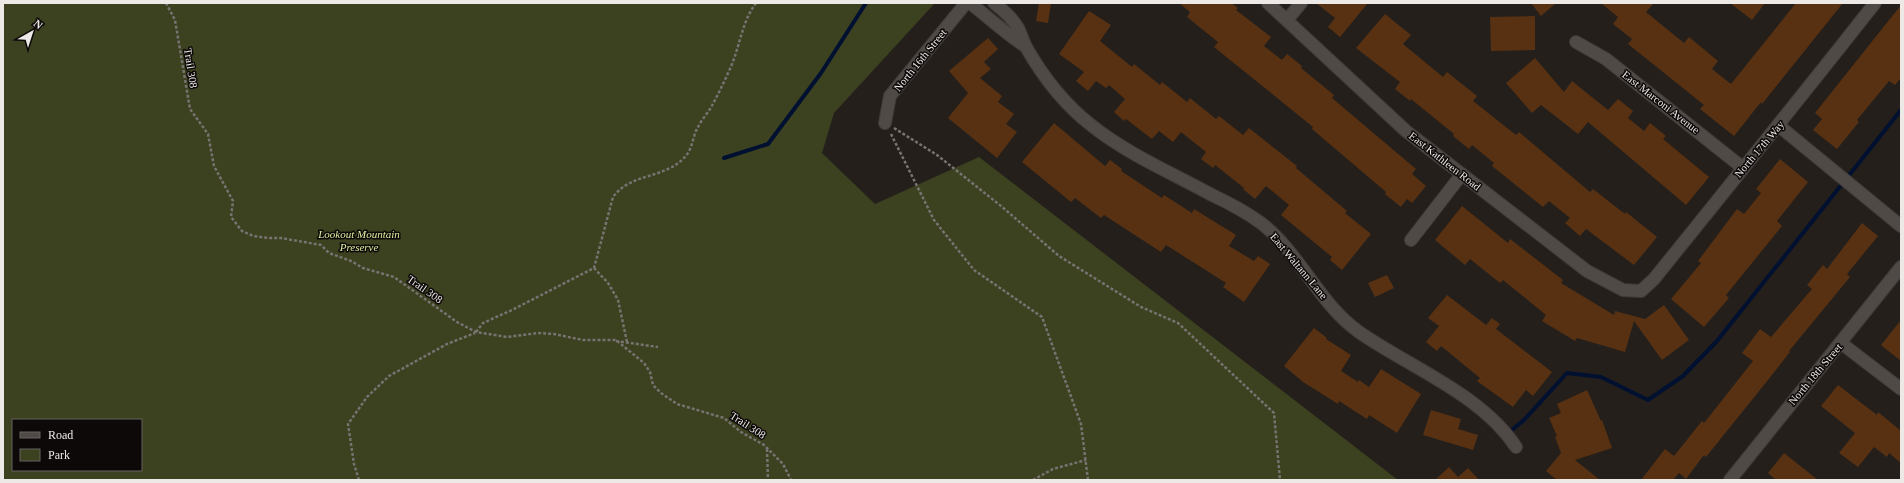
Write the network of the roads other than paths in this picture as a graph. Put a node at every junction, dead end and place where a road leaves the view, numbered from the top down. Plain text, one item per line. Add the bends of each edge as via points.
1 (966, 3) edge
2 (970, 3) edge
3 (990, 3) edge
4 (994, 3) edge
5 (1268, 3) edge
6 (1301, 3) edge
7 (1875, 3) edge
8 (983, 13) junction
9 (1287, 20) junction
10 (1012, 21) junction
11 (1005, 32) junction
12 (1576, 42) dead end
13 (1026, 46) junction
14 (885, 122) road end
15 (1779, 126) junction
16 (1743, 168) junction
17 (1462, 174) junction
18 (1901, 226) edge
19 (1411, 240) dead end
20 (1901, 267) edge
21 (1641, 291) joint
22 (1841, 343) junction
23 (1901, 389) edge
24 (1516, 447) dead end
25 (1730, 480) edge

1 - 14 street, North 16th Street via 890,96
2 - 8 street, East Waltann Lane
3 - 8 street
4 - 10 street, East Waltann Lane via 1006,12
5 - 9 street, East Kathleen Road
6 - 9 street
7 - 15 street, North 17th Way
8 - 11 street, East Waltann Lane
9 - 17 street, East Kathleen Road via 1383,111
10 - 11 street
10 - 13 street, East Waltann Lane via 1018,27
11 - 13 street, East Waltann Lane
12 - 16 street, East Marconi Avenue via 1606,59
13 - 24 street, East Waltann Lane via 1067,104 1089,124 1111,141 1239,208 1260,222 1279,238 1346,322 1450,388 1495,422
15 - 16 street, North 17th Way
15 - 18 street
16 - 21 street, North 17th Way via 1654,280
17 - 19 street
17 - 21 street, East Kathleen Road via 1588,272 1623,290
20 - 22 street, North 18th Street
22 - 23 street
22 - 25 street, North 18th Street

